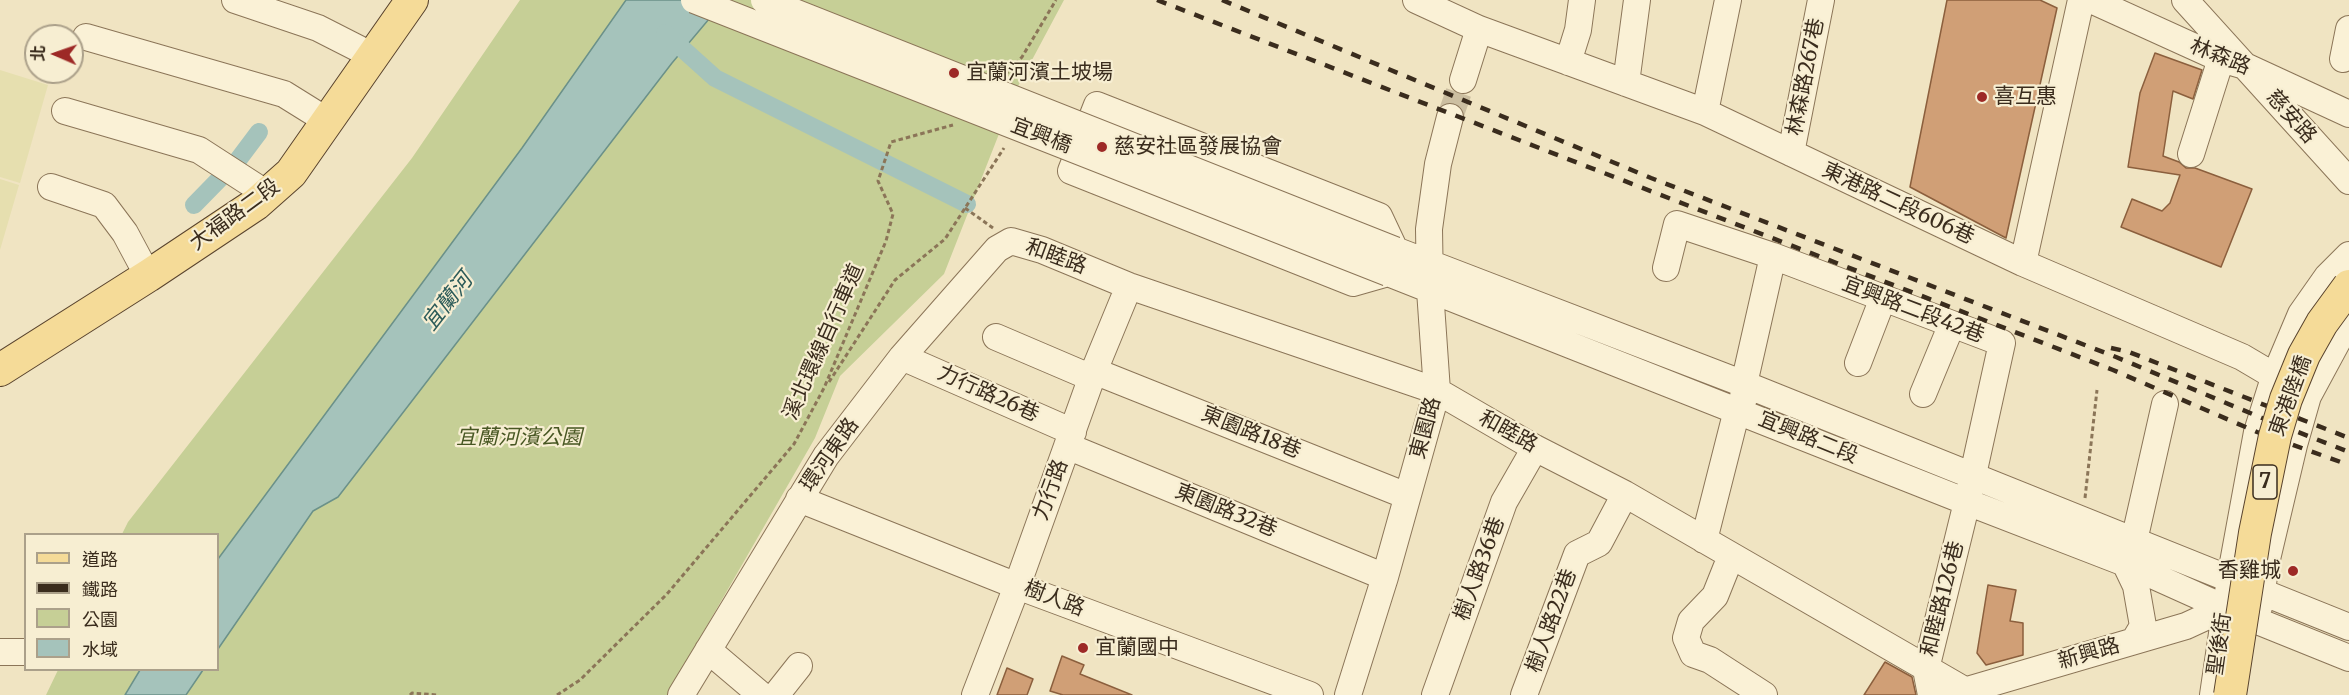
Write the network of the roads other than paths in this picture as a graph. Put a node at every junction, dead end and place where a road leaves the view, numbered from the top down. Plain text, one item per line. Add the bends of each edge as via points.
1 (235, 0) edge
2 (412, 0) edge
3 (694, 0) edge
4 (764, 0) edge
5 (1416, 0) edge
6 (1582, 0) edge
7 (1637, 0) edge
8 (1728, 0) edge
9 (1821, 0) edge
10 (2081, 0) edge
11 (2091, 0) edge
12 (2185, 0) edge
13 (1479, 29) junction
14 (2349, 29) edge
15 (86, 38) dead end
16 (372, 56) junction
17 (2343, 59) dead end
18 (1568, 62) junction
19 (2233, 63) junction
20 (1463, 80) tunnel mouth
21 (1626, 83) junction
22 (65, 111) dead end
23 (1705, 112) junction
24 (2349, 114) edge
25 (1450, 117) tunnel mouth
26 (1129, 118) junction
27 (329, 122) junction
28 (1791, 153) junction
29 (2191, 154) dead end
30 (2349, 181) edge
31 (1103, 184) junction
32 (51, 187) dead end
33 (267, 194) junction
34 (1011, 241) joint
35 (2349, 255) edge
36 (1773, 256) junction
37 (1391, 261) junction
38 (1429, 262) junction
39 (2024, 263) junction
40 (1666, 268) dead end
41 (148, 276) junction
42 (1129, 286) junction
43 (2349, 286) edge
44 (1430, 290) junction
45 (1883, 298) junction
46 (2349, 320) edge
47 (1952, 324) junction
48 (996, 337) dead end
49 (902, 357) junction
50 (1858, 363) dead end
51 (0, 370) edge
52 (1093, 374) junction
53 (2274, 378) junction
54 (1437, 392) junction
55 (1923, 394) dead end
56 (2308, 396) junction
57 (1741, 398) junction
58 (2164, 404) dead end
59 (1070, 439) junction
60 (1535, 447) junction
61 (1973, 476) junction
62 (1625, 494) junction
63 (1407, 496) junction
64 (799, 499) junction
65 (1967, 502) junction
66 (1704, 540) junction
67 (2130, 552) junction
68 (1731, 556) junction
69 (1385, 577) junction
70 (1017, 585) junction
71 (2227, 594) junction
72 (2259, 606) junction
73 (2349, 627) edge
74 (2134, 641) junction
75 (708, 650) junction
76 (0, 652) edge
77 (24, 652) edge
78 (2349, 658) edge
79 (799, 666) dead end
80 (1926, 669) junction
81 (1962, 693) edge
82 (681, 695) edge
83 (761, 695) edge
84 (776, 695) edge
85 (975, 695) edge
86 (1310, 695) edge
87 (1348, 695) edge
88 (1435, 695) edge
89 (1524, 695) edge
90 (1764, 695) edge
91 (1931, 695) edge
92 (2212, 695) edge
93 (2230, 695) edge
94 (2244, 695) edge

1 - 16 street via 318,28
2 - 16 main road, 大福路二段
3 - 37 street, 宜興橋, bridge
4 - 37 street, 宜興橋, bridge
5 - 13 street, 東港路二段606巷
6 - 18 street
7 - 21 street
8 - 23 street
9 - 28 street, 林森路267巷
10 - 39 street
11 - 19 street, 林森路
12 - 19 street, 慈安路
13 - 18 street, 東港路二段606巷
13 - 20 street
14 - 17 street
15 - 27 street via 284,94
16 - 27 main road, 大福路二段
18 - 21 street, 東港路二段606巷
19 - 24 street, 林森路
19 - 29 street
19 - 30 street, 慈安路
21 - 23 street, 東港路二段606巷
22 - 33 street via 199,150
23 - 28 street, 東港路二段606巷
25 - 38 street, 東園路 via 1438,164 1429,229
26 - 31 street
26 - 31 street via 1097,105 1071,171
26 - 37 street via 1379,216
27 - 33 main road, 大福路二段 via 291,173
28 - 39 street, 東港路二段606巷
31 - 37 street via 1353,283
32 - 41 street via 104,205 125,233
33 - 41 main road, 大福路二段
34 - 42 street, 和睦路
34 - 49 street, 環河東路 via 997,249
35 - 53 street, 聖後街 via 2327,277 2301,314
36 - 40 street, 宜興路二段42巷 via 1677,224
36 - 45 street, 宜興路二段42巷
36 - 57 street
37 - 38 street, 宜興路二段
37 - 44 street, 宜興路二段
38 - 44 street, 東園路
38 - 57 street, 宜興路二段
39 - 53 street, 東港路二段606巷 via 2242,357
41 - 51 main road, 大福路二段
42 - 52 street, 力行路
42 - 54 street, 和睦路
43 - 93 main road, 東港陸橋 / 7, bridge via 2304,355 2277,427 2255,533
44 - 54 street, 東園路
44 - 57 street, 宜興路二段
45 - 47 street, 宜興路二段42巷
45 - 50 street
46 - 56 street, 聖後街
47 - 55 street
47 - 61 street, 宜興路二段42巷 via 2002,343
48 - 52 street, 東園路18巷
49 - 59 street, 力行路26巷
49 - 64 street, 環河東路 via 826,456
52 - 59 street, 力行路
52 - 63 street, 東園路18巷
53 - 56 street, 東港路二段606巷
53 - 71 street, 聖後街 via 2257,432
54 - 60 street, 和睦路
54 - 63 street, 東園路
56 - 72 street, 聖後街
57 - 61 street, 宜興路二段
57 - 65 street, 宜興路二段
57 - 66 street
58 - 67 street
59 - 69 street, 東園路32巷
59 - 70 street, 力行路
60 - 62 street, 和睦路
60 - 88 street, 樹人路36巷 via 1504,502
61 - 65 street, 宜興路二段42巷
61 - 67 street, 宜興路二段 via 2082,520
62 - 66 street, 和睦路
62 - 89 street, 樹人路22巷 via 1599,543 1577,554
63 - 69 street, 東園路
64 - 70 street, 樹人路
64 - 75 street, 環河東路
65 - 67 street, 宜興路二段
65 - 80 street, 和睦路126巷
66 - 68 street, 和睦路
67 - 71 street, 宜興路二段
67 - 74 street via 2143,626
68 - 80 street, 和睦路
68 - 90 street via 1715,596 1691,621 1686,639 1693,654 1710,660
69 - 87 street, 東園路
70 - 85 street, 力行路
70 - 86 street, 樹人路
71 - 72 street, 宜興路二段
71 - 74 street, 新興路 via 2186,626
71 - 92 street, 聖後街
72 - 73 street
72 - 78 street
72 - 94 street, 聖後街
74 - 81 street, 新興路
75 - 82 street, 環河東路
75 - 83 street
76 - 77 street
79 - 84 street
80 - 81 street, 和睦路
80 - 91 street, 和睦路126巷

